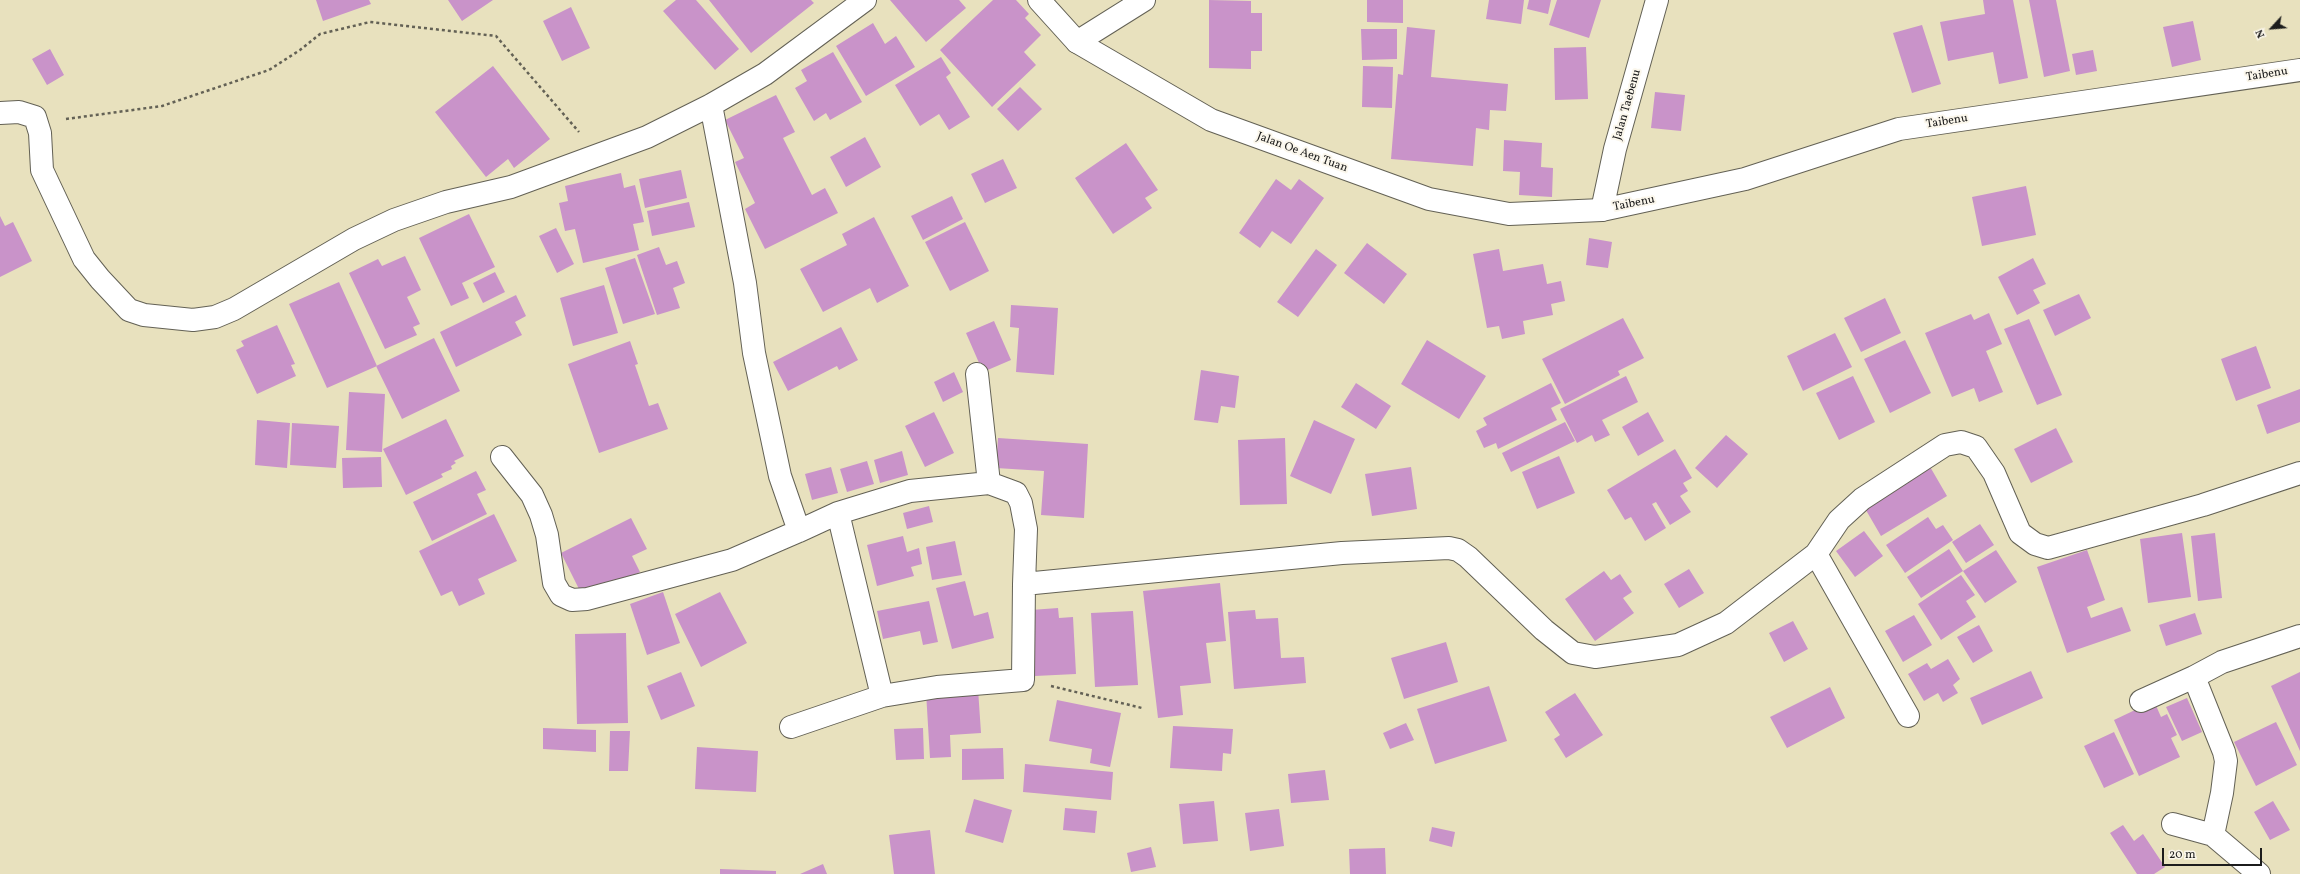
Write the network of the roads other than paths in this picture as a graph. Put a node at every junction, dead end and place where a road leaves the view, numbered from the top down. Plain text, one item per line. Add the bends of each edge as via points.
1 (865, 0) edge
2 (1039, 0) edge
3 (1144, 0) edge
4 (1657, 0) edge
5 (1077, 42) junction
6 (2300, 70) edge
7 (711, 105) junction
8 (0, 113) edge
9 (1602, 210) junction
10 (977, 374) dead end
11 (502, 457) dead end
12 (2298, 481) edge
13 (989, 483) junction
14 (838, 513) junction
15 (799, 531) junction
16 (1816, 554) junction
17 (1024, 584) junction
18 (2300, 636) edge
19 (2194, 676) junction
20 (882, 696) junction
21 (2141, 701) dead end
22 (1908, 716) dead end
23 (790, 727) dead end
24 (2174, 824) dead end
25 (2213, 835) junction
26 (2259, 874) edge

1 - 7 street via 765,74
2 - 5 street, Jalan Oe Aen Tuan
3 - 5 street
4 - 9 street, Jalan Taebenu via 1615,149
5 - 9 street, Jalan Oe Aen Tuan via 1211,120 1429,199 1509,214
6 - 9 street, Taibenu via 1899,129 1745,180
7 - 8 street via 647,137 510,187 446,202 394,220 354,239 234,309 215,317 193,320 144,315 130,310 88,264 42,170 38,123 35,117 29,114
7 - 15 street via 745,283 754,353 780,476
10 - 13 street
11 - 15 street via 532,495 547,535 554,583 560,594 572,600 587,599 732,560
12 - 16 street via 2048,548 2035,544 2020,533 1994,473 1976,447 1961,442 1945,445 1862,499 1839,520
13 - 14 street via 910,491
13 - 17 street via 1016,492 1021,503 1026,529
14 - 15 street
14 - 20 street
16 - 17 street via 1726,623 1678,645 1595,657 1573,653 1544,630 1468,557 1458,550 1449,548 1342,553
16 - 22 street
17 - 20 street via 1024,680 937,687
18 - 19 street via 2222,662
19 - 21 street
19 - 25 street via 2226,761
20 - 23 street
24 - 25 street
25 - 26 street

